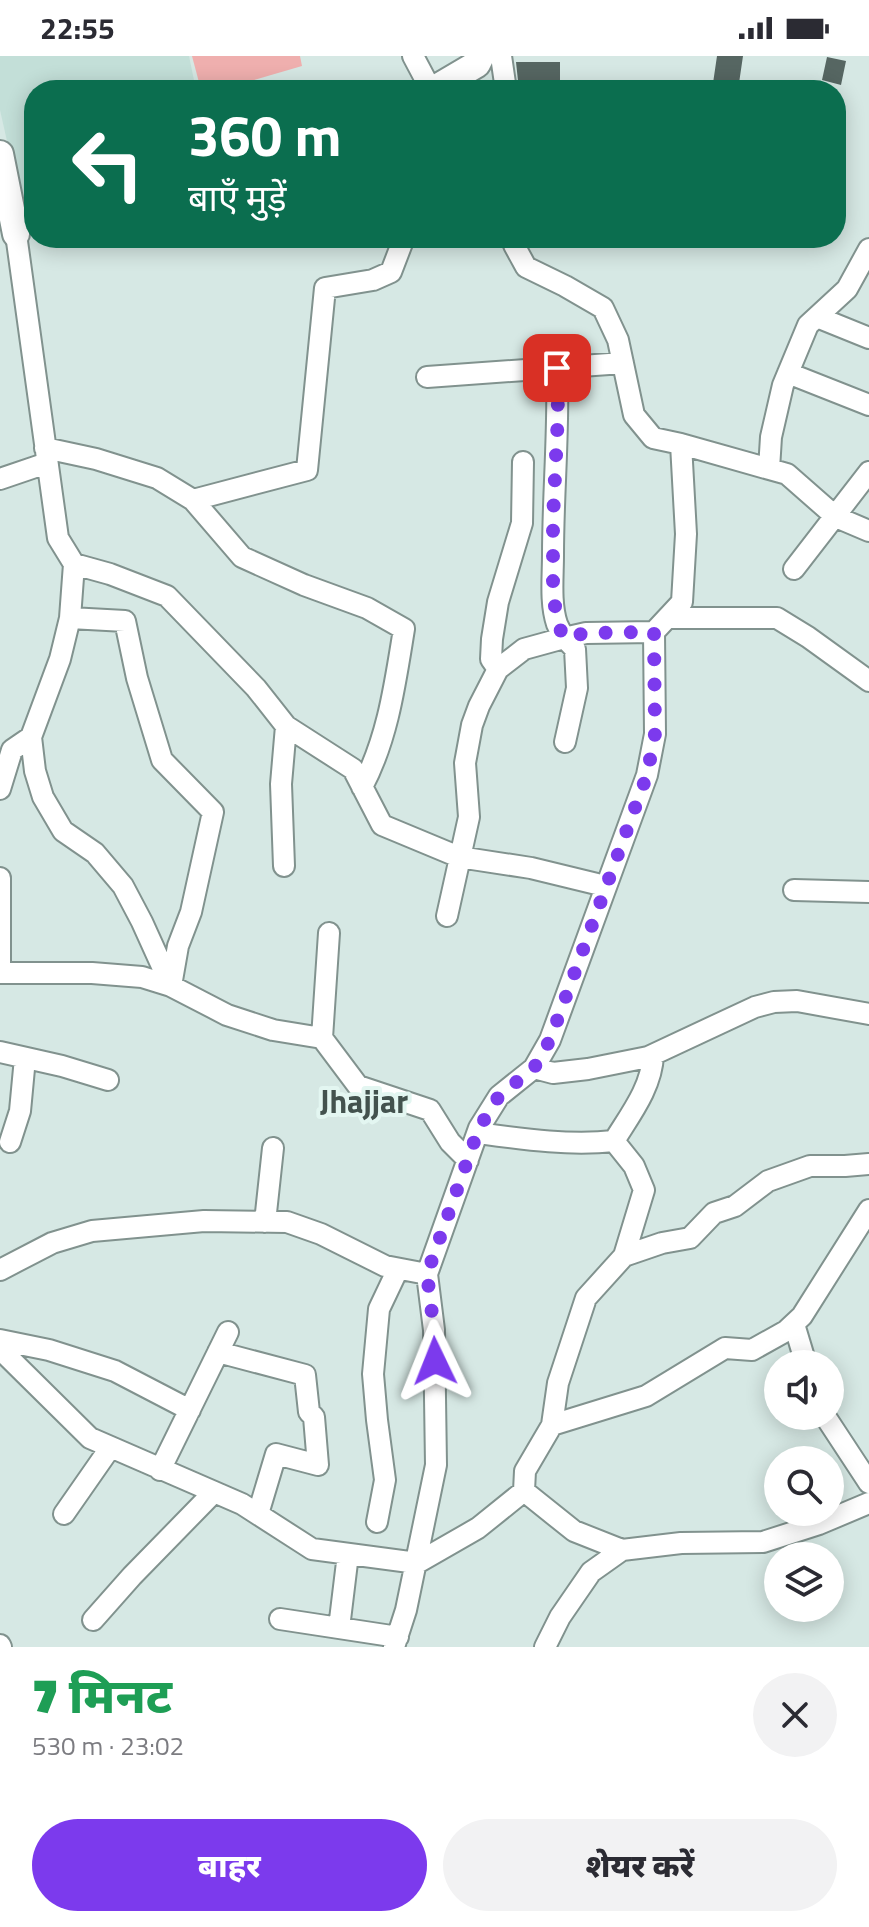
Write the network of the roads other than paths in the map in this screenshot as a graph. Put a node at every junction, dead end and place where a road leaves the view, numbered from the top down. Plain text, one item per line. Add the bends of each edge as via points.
1 (413, 56) edge
2 (481, 56) edge
3 (501, 56) edge
4 (426, 80) edge
5 (449, 80) edge
6 (505, 80) edge
7 (0, 154) edge
8 (17, 234) edge
9 (400, 248) edge
10 (516, 248) edge
11 (869, 249) edge
12 (817, 317) junction
13 (869, 338) edge
14 (623, 363) junction
15 (557, 368) junction
16 (788, 373) junction
17 (427, 377) dead end
18 (869, 405) edge
19 (681, 444) junction
20 (46, 456) junction
21 (523, 462) dead end
22 (769, 469) junction
23 (869, 472) edge
24 (0, 479) edge
25 (193, 500) junction
26 (836, 517) junction
27 (869, 531) edge
28 (74, 564) junction
29 (794, 569) dead end
30 (70, 618) junction
31 (660, 625) junction
32 (564, 638) junction
33 (498, 669) junction
34 (869, 681) edge
35 (286, 726) junction
36 (31, 737) junction
37 (565, 742) dead end
38 (362, 787) junction
39 (0, 789) edge
40 (459, 857) junction
41 (284, 866) dead end
42 (0, 878) edge
43 (605, 886) junction
44 (794, 890) dead end
45 (869, 892) edge
46 (447, 916) dead end
47 (329, 933) dead end
48 (0, 973) edge
49 (171, 986) junction
50 (869, 1014) edge
51 (322, 1038) junction
52 (0, 1052) edge
53 (653, 1055) junction
54 (25, 1058) junction
55 (534, 1068) junction
56 (108, 1080) dead end
57 (478, 1133) junction
58 (614, 1141) junction
59 (10, 1142) dead end
60 (273, 1148) dead end
61 (468, 1160) junction
62 (869, 1164) edge
63 (869, 1210) edge
64 (265, 1222) junction
65 (624, 1256) junction
66 (398, 1269) junction
67 (0, 1270) edge
68 (427, 1274) junction
69 (794, 1324) junction
70 (228, 1332) dead end
71 (0, 1340) edge
72 (0, 1349) edge
73 (802, 1350) edge
74 (218, 1352) junction
75 (190, 1410) junction
76 (552, 1425) junction
77 (834, 1430) edge
78 (110, 1448) junction
79 (160, 1470) junction
80 (869, 1483) edge
81 (524, 1491) junction
82 (214, 1492) junction
83 (869, 1503) edge
84 (64, 1514) dead end
85 (258, 1514) junction
86 (377, 1522) dead end
87 (622, 1550) junction
88 (348, 1554) junction
89 (417, 1563) junction
90 (280, 1619) dead end
91 (93, 1620) dead end
92 (339, 1628) junction
93 (396, 1642) edge
94 (545, 1647) edge

1 - 4 street
2 - 5 main road
3 - 6 street
7 - 8 main road
8 - 20 street
9 - 25 street via 391,272 325,288 307,470
10 - 14 street via 526,267 603,308
11 - 12 street via 847,289
12 - 13 street
12 - 16 street via 808,325
14 - 15 street
14 - 19 street via 634,415 653,438
15 - 17 street
15 - 32 street via 553,590
16 - 18 street
16 - 22 street via 771,437
19 - 22 street
19 - 31 street via 686,534 682,602
20 - 24 street
20 - 25 street via 96,459 157,478
20 - 28 street via 58,538
21 - 33 street via 522,523 492,639 491,659
22 - 26 street via 787,474
23 - 26 street
25 - 38 street via 242,557 367,608 404,629 391,706 376,762
26 - 27 street
26 - 29 street
28 - 30 street
28 - 35 street via 167,596
30 - 36 street
30 - 49 street via 125,621 162,760 213,812
31 - 32 street
31 - 34 street via 777,618
31 - 43 street via 655,734 647,775
32 - 33 street via 524,649
32 - 37 street via 575,649 577,688
33 - 40 street via 472,725 465,763 469,817
35 - 38 street via 353,769
35 - 41 street via 281,784
36 - 39 street via 12,750
36 - 49 street via 43,797 63,831 95,853 123,886
38 - 40 street via 382,825
40 - 43 street
40 - 46 street
42 - 48 street
43 - 55 street via 550,1040
44 - 45 street
47 - 51 street
48 - 49 street via 92,973 142,977
49 - 51 street via 227,1015
50 - 53 street via 774,1002
51 - 61 street via 358,1086 430,1110
52 - 54 street
53 - 55 street via 553,1073
53 - 58 street via 645,1089
54 - 56 street
54 - 59 street via 20,1111
55 - 57 street via 499,1096
57 - 58 street
57 - 61 street
58 - 65 street via 634,1166 644,1190
60 - 64 street
61 - 68 street
62 - 65 street via 810,1166 768,1181 735,1206 714,1213 690,1238
63 - 69 street
64 - 66 street via 287,1222 321,1234
64 - 67 street via 204,1221 92,1231 52,1243
65 - 76 street via 586,1298 558,1383
66 - 68 street
66 - 86 street via 379,1309 373,1374 385,1480
68 - 89 street via 434,1330 436,1465
69 - 73 street
69 - 76 street via 752,1350 725,1348 646,1396
70 - 74 street
71 - 75 street via 115,1371
72 - 78 street via 90,1438
74 - 75 street
74 - 85 street via 305,1375 318,1465 276,1454
75 - 79 street
76 - 81 street via 525,1471
77 - 80 street
78 - 79 street
78 - 84 street
79 - 82 street
81 - 87 street via 574,1531
81 - 89 street via 478,1528
82 - 85 street
82 - 91 street
83 - 87 street via 763,1542
85 - 88 street via 312,1549
87 - 94 street via 591,1572
88 - 89 street
88 - 92 street
89 - 93 street
90 - 92 street
92 - 93 street

